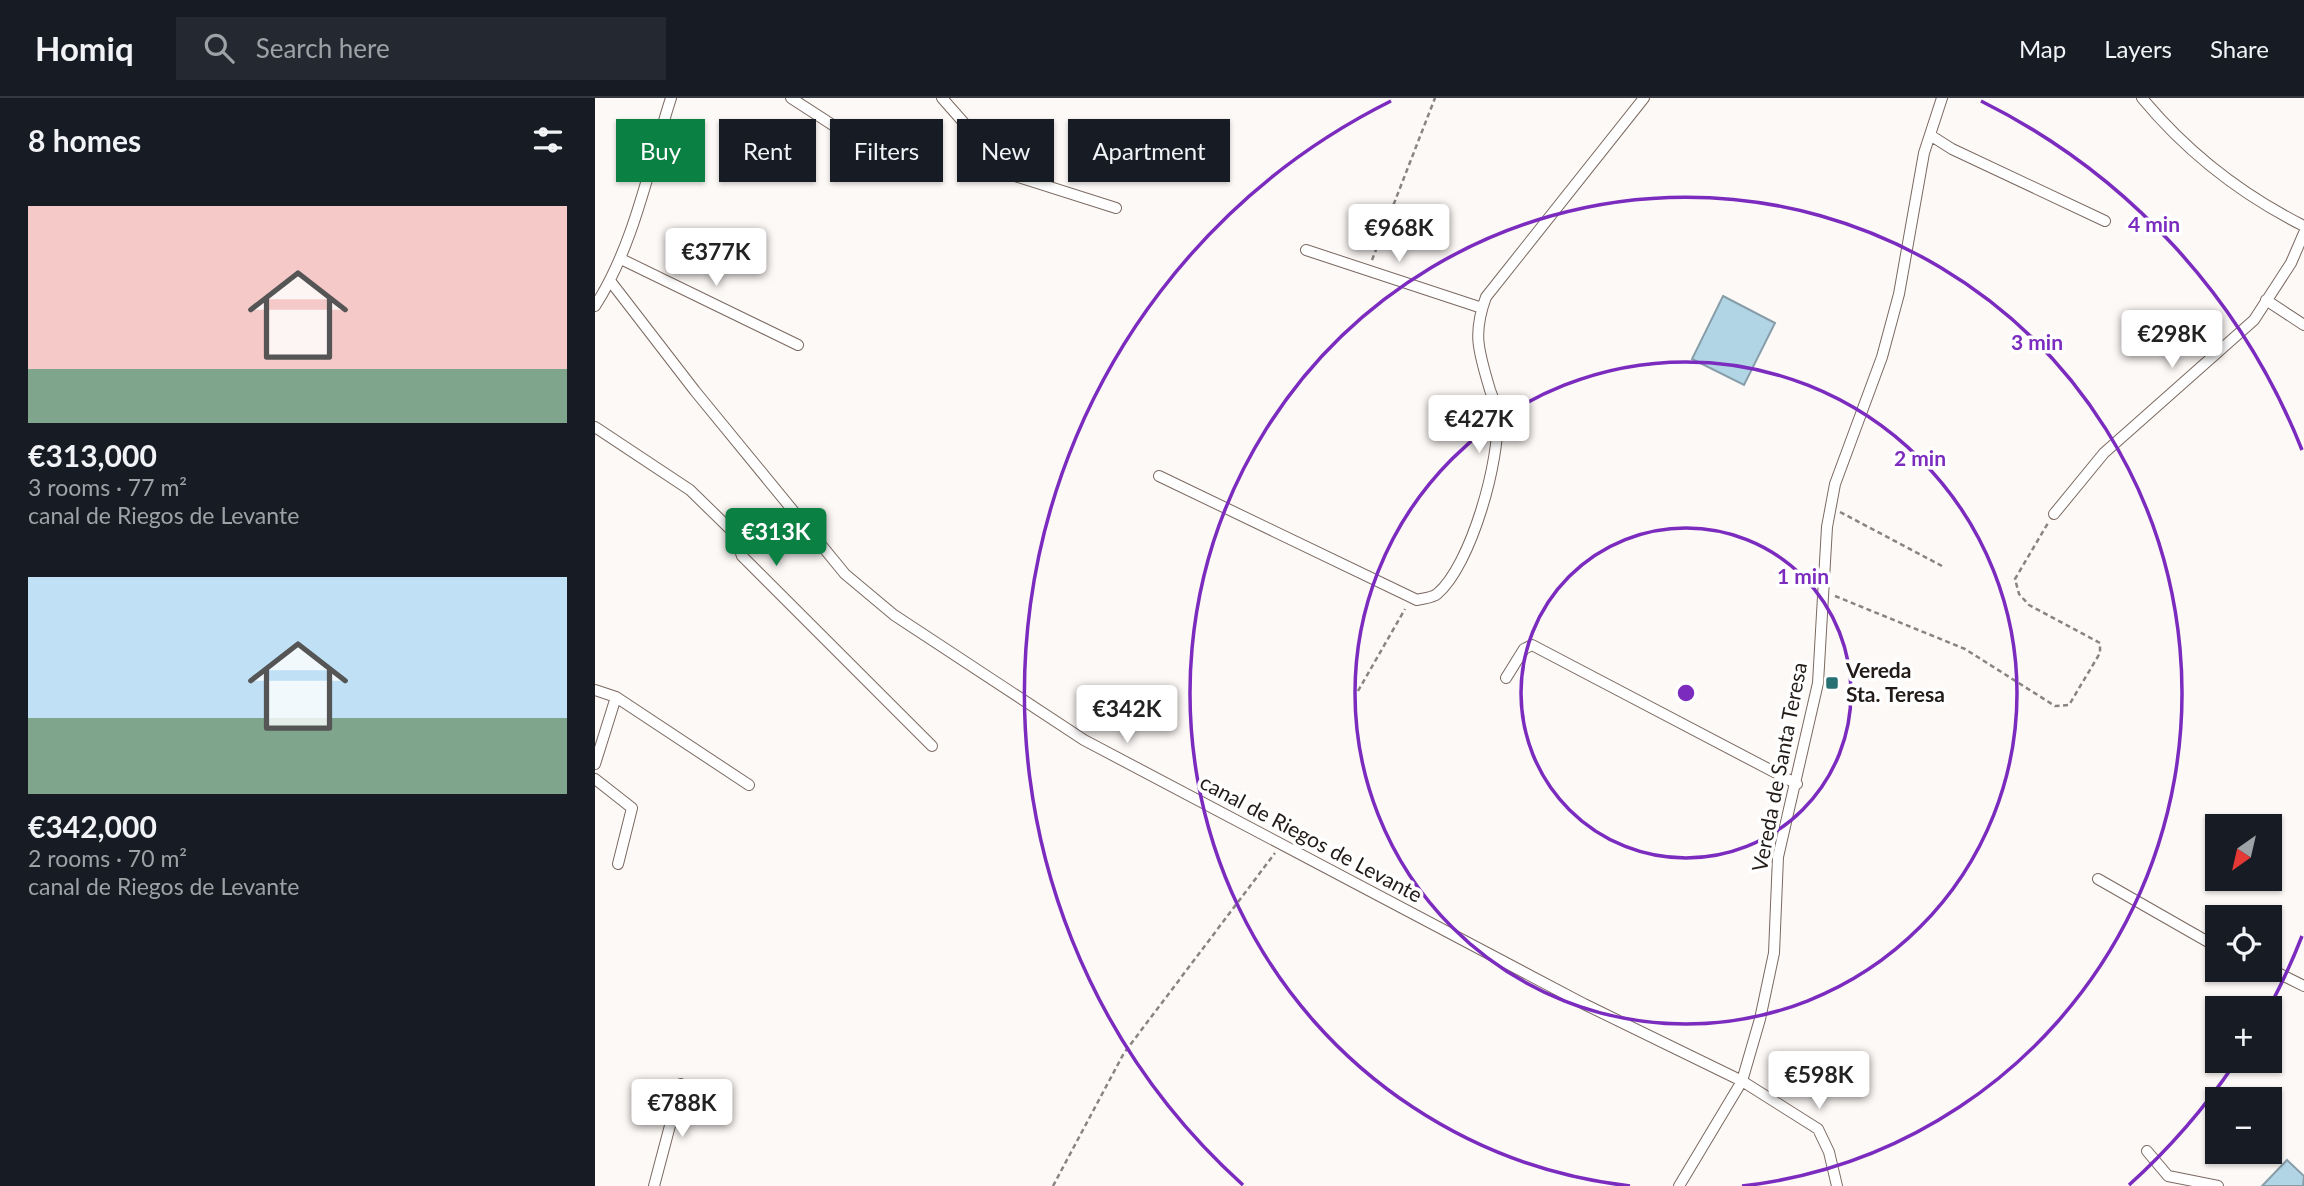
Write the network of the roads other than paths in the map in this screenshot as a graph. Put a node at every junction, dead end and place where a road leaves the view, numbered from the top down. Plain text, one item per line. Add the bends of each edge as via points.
1 (671, 98) edge
2 (791, 98) edge
3 (942, 98) edge
4 (1644, 98) edge
5 (1942, 98) edge
6 (2142, 98) edge
7 (830, 123) edge
8 (1930, 135) junction
9 (1116, 208) dead end
10 (2105, 221) dead end
11 (2304, 226) edge
12 (2304, 233) edge
13 (1306, 250) dead end
14 (621, 259) junction
15 (611, 282) junction
16 (2266, 300) junction
17 (595, 306) edge
18 (1482, 308) junction
19 (2304, 325) edge
20 (798, 345) dead end
21 (595, 427) edge
22 (1159, 476) dead end
23 (2054, 514) road end
24 (1506, 678) dead end
25 (595, 690) edge
26 (616, 697) junction
27 (932, 746) dead end
28 (595, 764) edge
29 (595, 779) edge
30 (1797, 784) junction
31 (748, 785) dead end
32 (618, 864) dead end
33 (2098, 880) dead end
34 (2205, 940) edge
35 (2282, 975) edge
36 (2304, 986) edge
37 (1742, 1081) junction
38 (681, 1084) dead end
39 (2147, 1152) dead end
40 (654, 1186) edge
41 (1679, 1186) edge
42 (1837, 1186) edge
43 (2218, 1186) edge

1 - 14 street
2 - 7 street
3 - 9 street via 1009,174
4 - 18 street via 1515,258
5 - 8 street, Vereda de Santa Teresa
6 - 11 street via 2207,164
8 - 10 street
8 - 30 street, Vereda de Santa Teresa via 1899,295 1831,508 1818,682
12 - 16 street via 2291,264
13 - 18 street
14 - 15 street
14 - 20 street
15 - 17 street
15 - 37 street, canal de Riegos de Levante via 845,574 894,615 1084,740 1584,1004
16 - 19 street
16 - 23 street via 2254,320 2104,453
18 - 22 street via 1477,322 1481,359 1497,414 1490,484 1449,582 1435,596 1417,600
21 - 27 street via 691,490 734,533 742,556
24 - 30 street via 1524,649 1532,645
25 - 26 street
26 - 28 street
26 - 31 street
29 - 32 street via 632,808
30 - 37 street, Vereda de Santa Teresa via 1778,857 1774,953
33 - 34 street
35 - 36 street
37 - 41 street, Vereda de Santa Teresa
37 - 42 street, canal de Riegos de Levante via 1818,1129
38 - 40 street
39 - 43 street via 2168,1176

